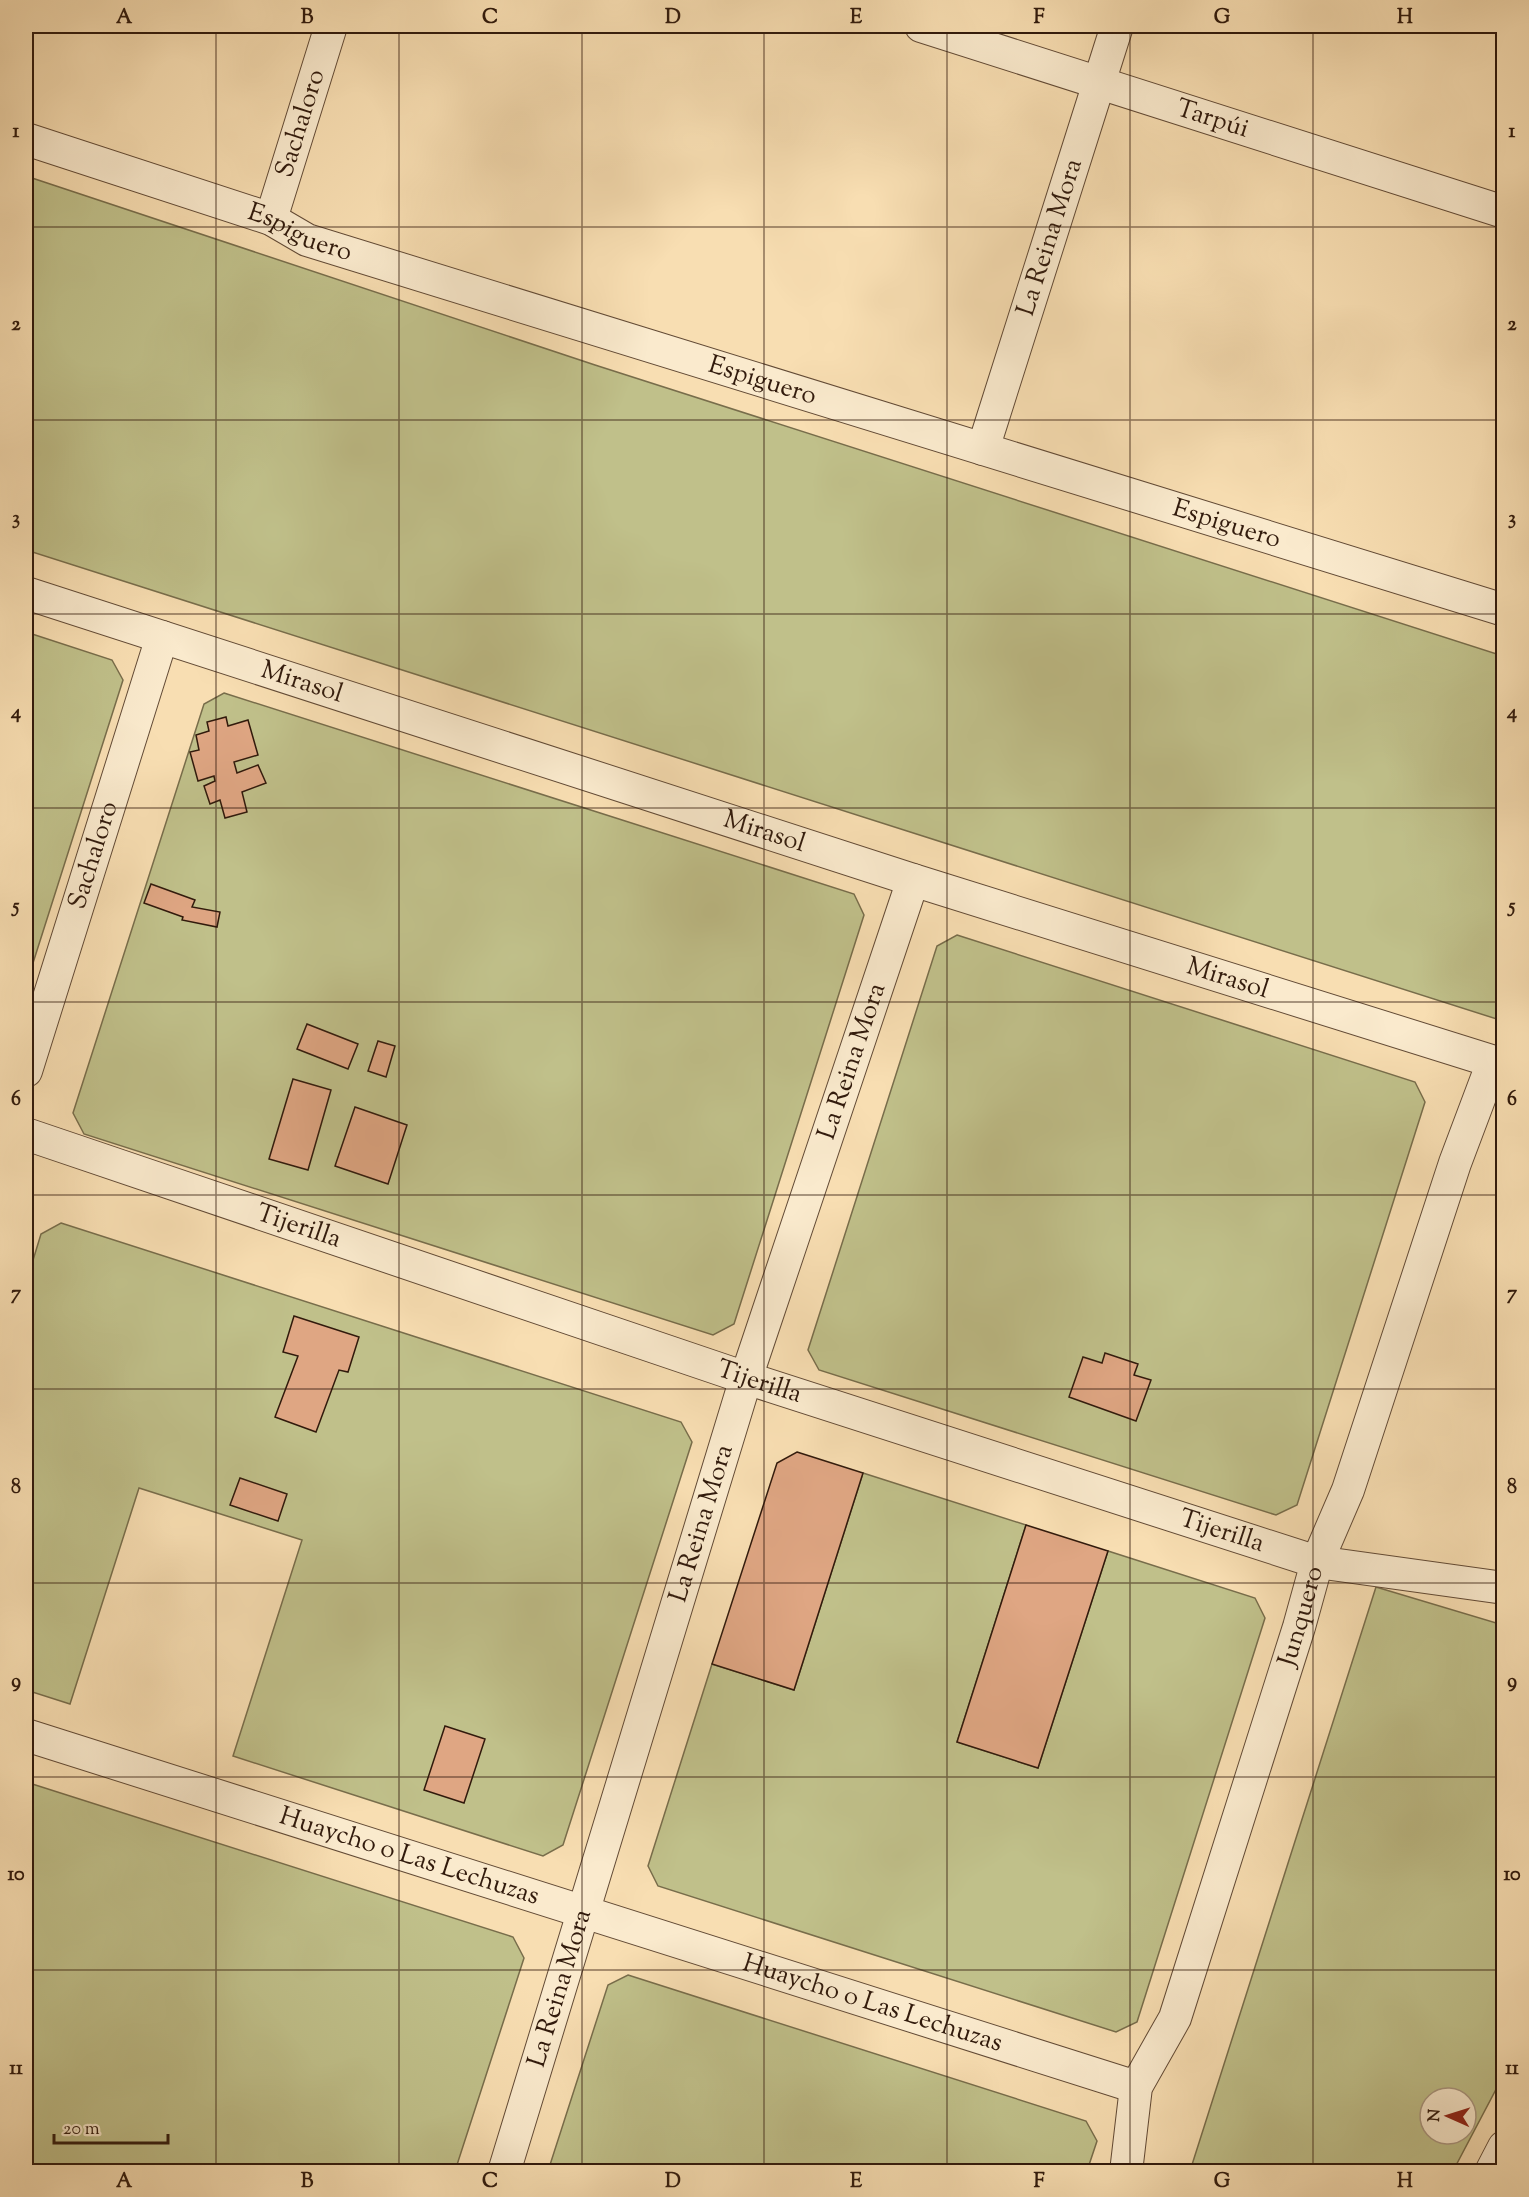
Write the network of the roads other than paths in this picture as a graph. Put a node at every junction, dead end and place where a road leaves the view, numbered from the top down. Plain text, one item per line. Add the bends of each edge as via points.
1 (331, 26) edge
2 (921, 26) edge
3 (1117, 26) edge
4 (1100, 81) junction
5 (26, 139) edge
6 (1503, 212) edge
7 (271, 219) junction
8 (983, 449) junction
9 (26, 594) edge
10 (1503, 610) edge
11 (162, 637) junction
12 (913, 880) junction
13 (1498, 1064) edge
14 (26, 1071) edge
15 (26, 1134) edge
16 (746, 1378) junction
17 (1317, 1562) junction
18 (1503, 1588) edge
19 (26, 1735) edge
20 (582, 1912) junction
21 (1136, 2087) junction
22 (1503, 2147) edge
23 (504, 2172) edge
24 (1126, 2172) edge
25 (1491, 2172) edge

1 - 7 street, Sachaloro
2 - 4 street, Tarpúi
3 - 4 street, La Reina Mora
4 - 6 street, Tarpúi
4 - 8 street, La Reina Mora
5 - 7 street, Espiguero
7 - 8 street, Espiguero via 307,240
8 - 10 street, Espiguero
9 - 11 street, Mirasol
11 - 12 street, Mirasol
11 - 14 street, Sachaloro
12 - 13 street, Mirasol
12 - 16 street, La Reina Mora
13 - 17 street, Junquero via 1455,1163 1348,1490
15 - 16 street, Tijerilla
16 - 17 street, Tijerilla
16 - 20 street, La Reina Mora
17 - 18 street, Tijerilla
17 - 21 street, Junquero via 1175,2018
19 - 20 street, Huaycho o Las Lechuzas
20 - 21 street, Huaycho o Las Lechuzas
20 - 23 street, La Reina Mora
21 - 24 street, Junquero
22 - 25 street

